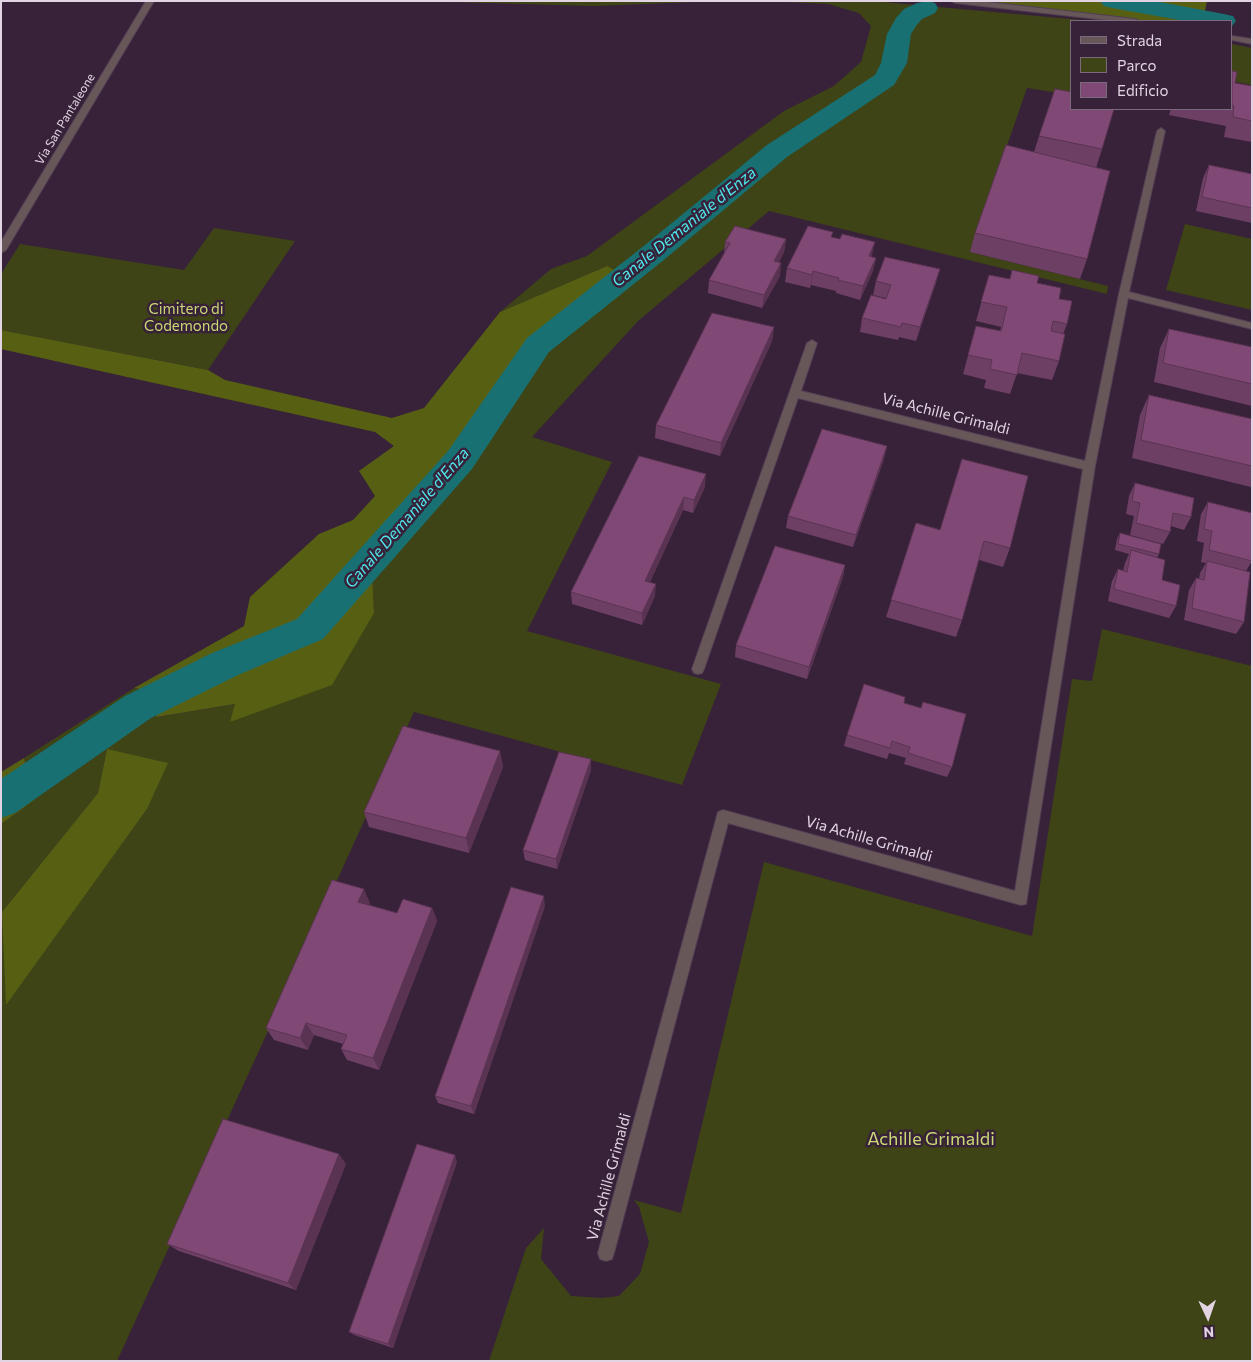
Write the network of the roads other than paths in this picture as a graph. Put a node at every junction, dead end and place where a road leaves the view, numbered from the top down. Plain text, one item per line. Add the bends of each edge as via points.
1 (150, 1) edge
2 (955, 1) edge
3 (1126, 20) edge
4 (1233, 38) edge
5 (1252, 42) edge
6 (1161, 131) dead end
7 (1, 250) edge
8 (1124, 294) junction
9 (1252, 326) edge
10 (812, 343) dead end
11 (796, 393) junction
12 (1089, 466) junction
13 (698, 670) dead end
14 (606, 1253) dead end

1 - 7 street, Via San Pantaleone
2 - 3 street
4 - 5 street
6 - 8 street, Via Achille Grimaldi
8 - 9 street
8 - 12 street, Via Achille Grimaldi
10 - 11 street
11 - 12 street, Via Achille Grimaldi
11 - 13 street
12 - 14 street, Via Achille Grimaldi via 1020,899 723,816

